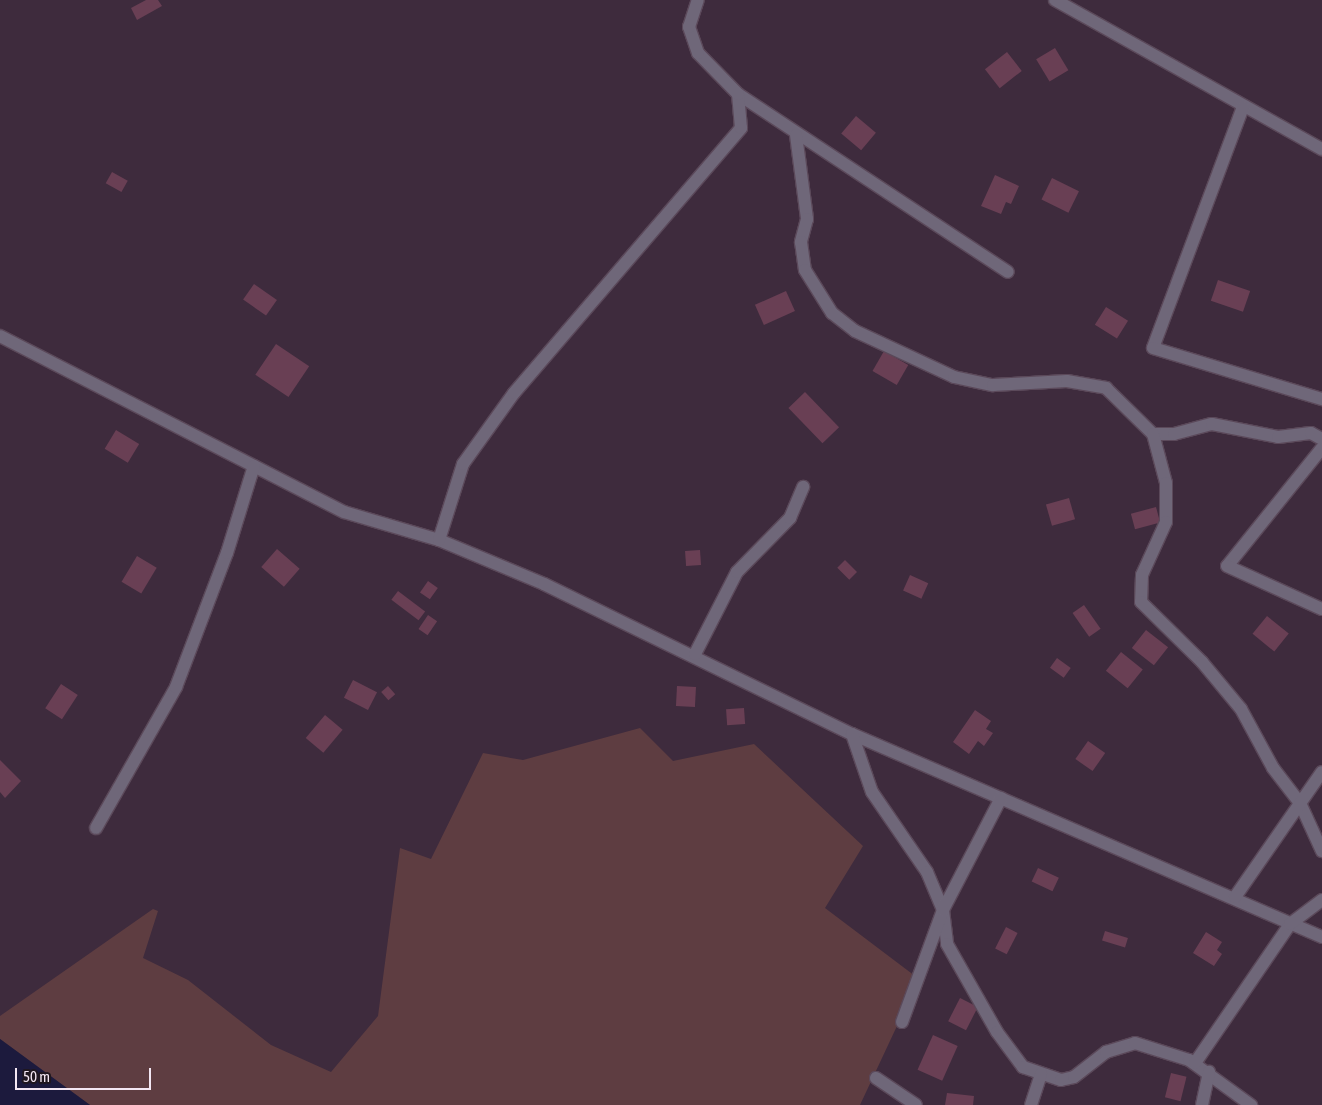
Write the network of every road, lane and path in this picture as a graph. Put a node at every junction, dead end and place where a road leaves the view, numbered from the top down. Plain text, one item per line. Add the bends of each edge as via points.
1 (698, 0) edge
2 (1055, 0) edge
3 (738, 94) junction
4 (1243, 107) junction
5 (796, 135) junction
6 (1322, 149) edge
7 (1008, 272) dead end
8 (0, 336) edge
9 (1322, 399) edge
10 (1153, 434) junction
11 (1322, 438) edge
12 (1322, 448) edge
13 (254, 466) junction
14 (803, 487) dead end
15 (439, 540) junction
16 (1322, 608) edge
17 (695, 654) junction
18 (852, 734) junction
19 (1322, 772) edge
20 (1001, 798) junction
21 (1300, 803) junction
22 (96, 828) dead end
23 (1322, 850) edge
24 (1235, 896) junction
25 (1322, 900) edge
26 (943, 910) junction
27 (1290, 924) junction
28 (1322, 937) edge
29 (902, 1022) dead end
30 (1195, 1063) junction
31 (1209, 1072) junction
32 (1041, 1074) junction
33 (876, 1078) dead end
34 (916, 1105) edge
35 (1031, 1105) edge
36 (1202, 1105) edge
37 (1252, 1105) edge

1 - 3 street via 689,27 698,53
2 - 4 street
3 - 5 street
3 - 15 street via 741,128 514,393 463,464
4 - 6 street
4 - 9 street via 1153,348
5 - 7 street
5 - 10 street via 807,219 801,242 805,270 832,312 855,330 954,377 993,385 1067,381 1106,388
8 - 13 street
10 - 11 street via 1174,434 1212,424 1278,437 1311,433
10 - 21 street via 1166,483 1166,522 1142,575 1141,602 1202,662 1241,709 1272,768
12 - 16 street via 1227,566
13 - 15 street via 344,512
13 - 22 street via 227,553 176,687
14 - 17 street via 790,518 737,572
15 - 17 street
17 - 18 street
18 - 20 street
18 - 26 street via 872,792 927,872
19 - 21 street
20 - 24 street
20 - 26 street
21 - 23 street
21 - 24 street
24 - 27 street
25 - 27 street
26 - 29 street
26 - 32 street via 947,944 996,1032 1023,1067
27 - 28 street
27 - 30 street
30 - 31 street
30 - 32 street via 1158,1047 1135,1043 1106,1052 1074,1077 1062,1080
31 - 36 street
31 - 37 street via 1238,1099
32 - 35 street
33 - 34 street

